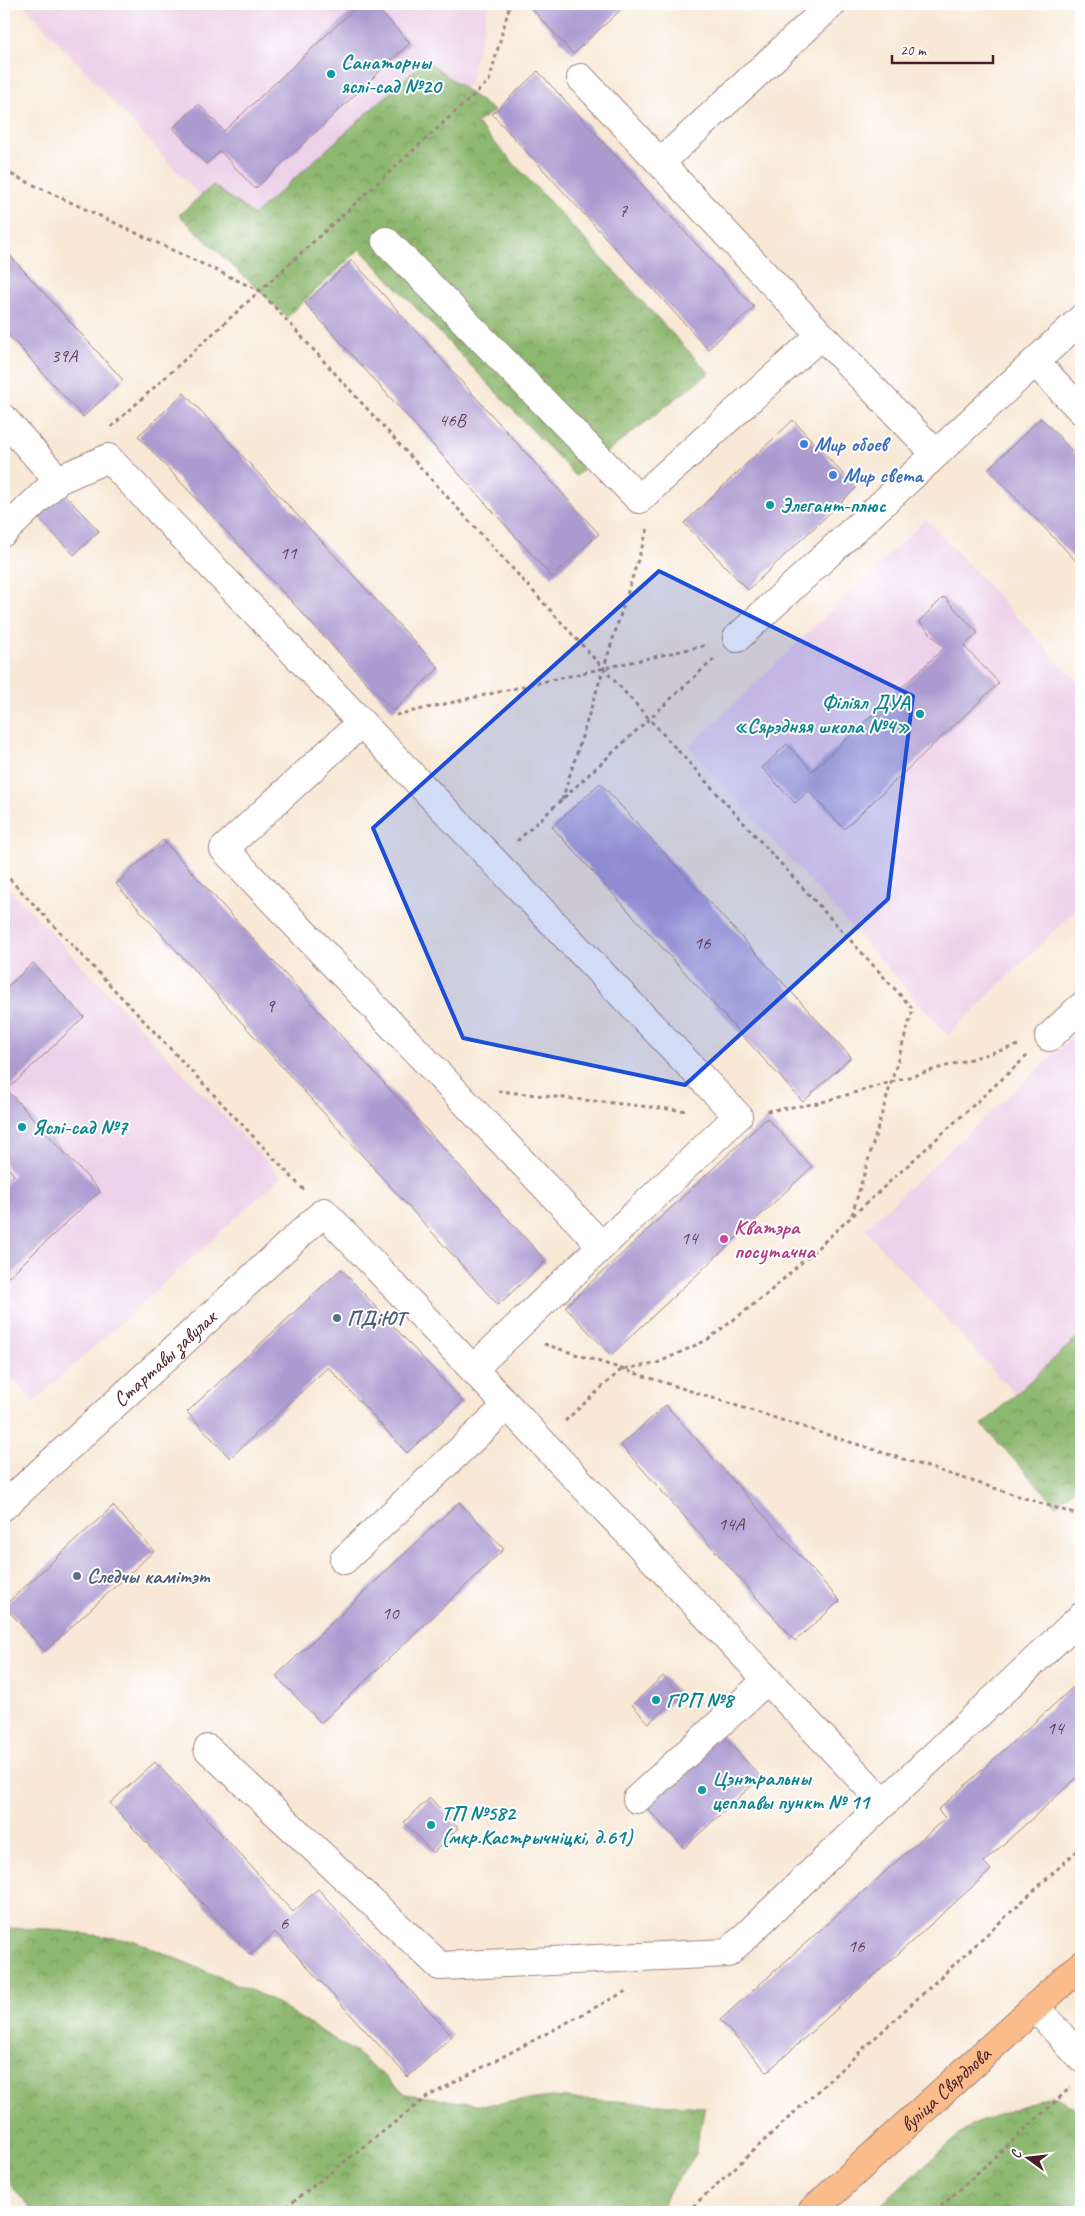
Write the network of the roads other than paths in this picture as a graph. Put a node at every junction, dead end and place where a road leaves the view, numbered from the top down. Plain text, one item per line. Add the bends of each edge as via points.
1 (832, 4) edge
2 (581, 78) dead end
3 (661, 162) junction
4 (386, 241) dead end
5 (1081, 319) edge
6 (820, 336) junction
7 (1035, 362) junction
8 (1081, 410) edge
9 (4, 419) edge
10 (936, 454) junction
11 (58, 480) junction
12 (4, 532) edge
13 (737, 638) road end
14 (361, 722) junction
15 (1081, 1007) edge
16 (1049, 1037) road end
17 (602, 1246) junction
18 (473, 1369) junction
19 (507, 1406) junction
20 (4, 1506) edge
21 (344, 1560) dead end
22 (1081, 1617) edge
23 (767, 1680) junction
24 (208, 1749) dead end
25 (637, 1799) dead end
26 (884, 1803) junction
27 (1081, 1965) edge
28 (1035, 2007) junction
29 (1081, 2058) edge
30 (811, 2212) edge

1 - 3 street
2 - 3 street
3 - 6 street
4 - 6 street via 639,499
5 - 7 street
6 - 10 street
7 - 8 street
7 - 10 street
9 - 11 street
10 - 13 street
11 - 12 street
11 - 14 street via 108,458
14 - 17 street via 738,1116
14 - 17 street via 224,849
15 - 16 street
17 - 18 street
18 - 19 street
18 - 20 street, Стартавы завулак via 324,1212
19 - 21 street
19 - 23 street
22 - 26 street
23 - 25 street
23 - 26 street
24 - 26 street via 440,1966 728,1953
27 - 28 main road, вуліца Свярдлова
28 - 29 street
28 - 30 main road, вуліца Свярдлова

